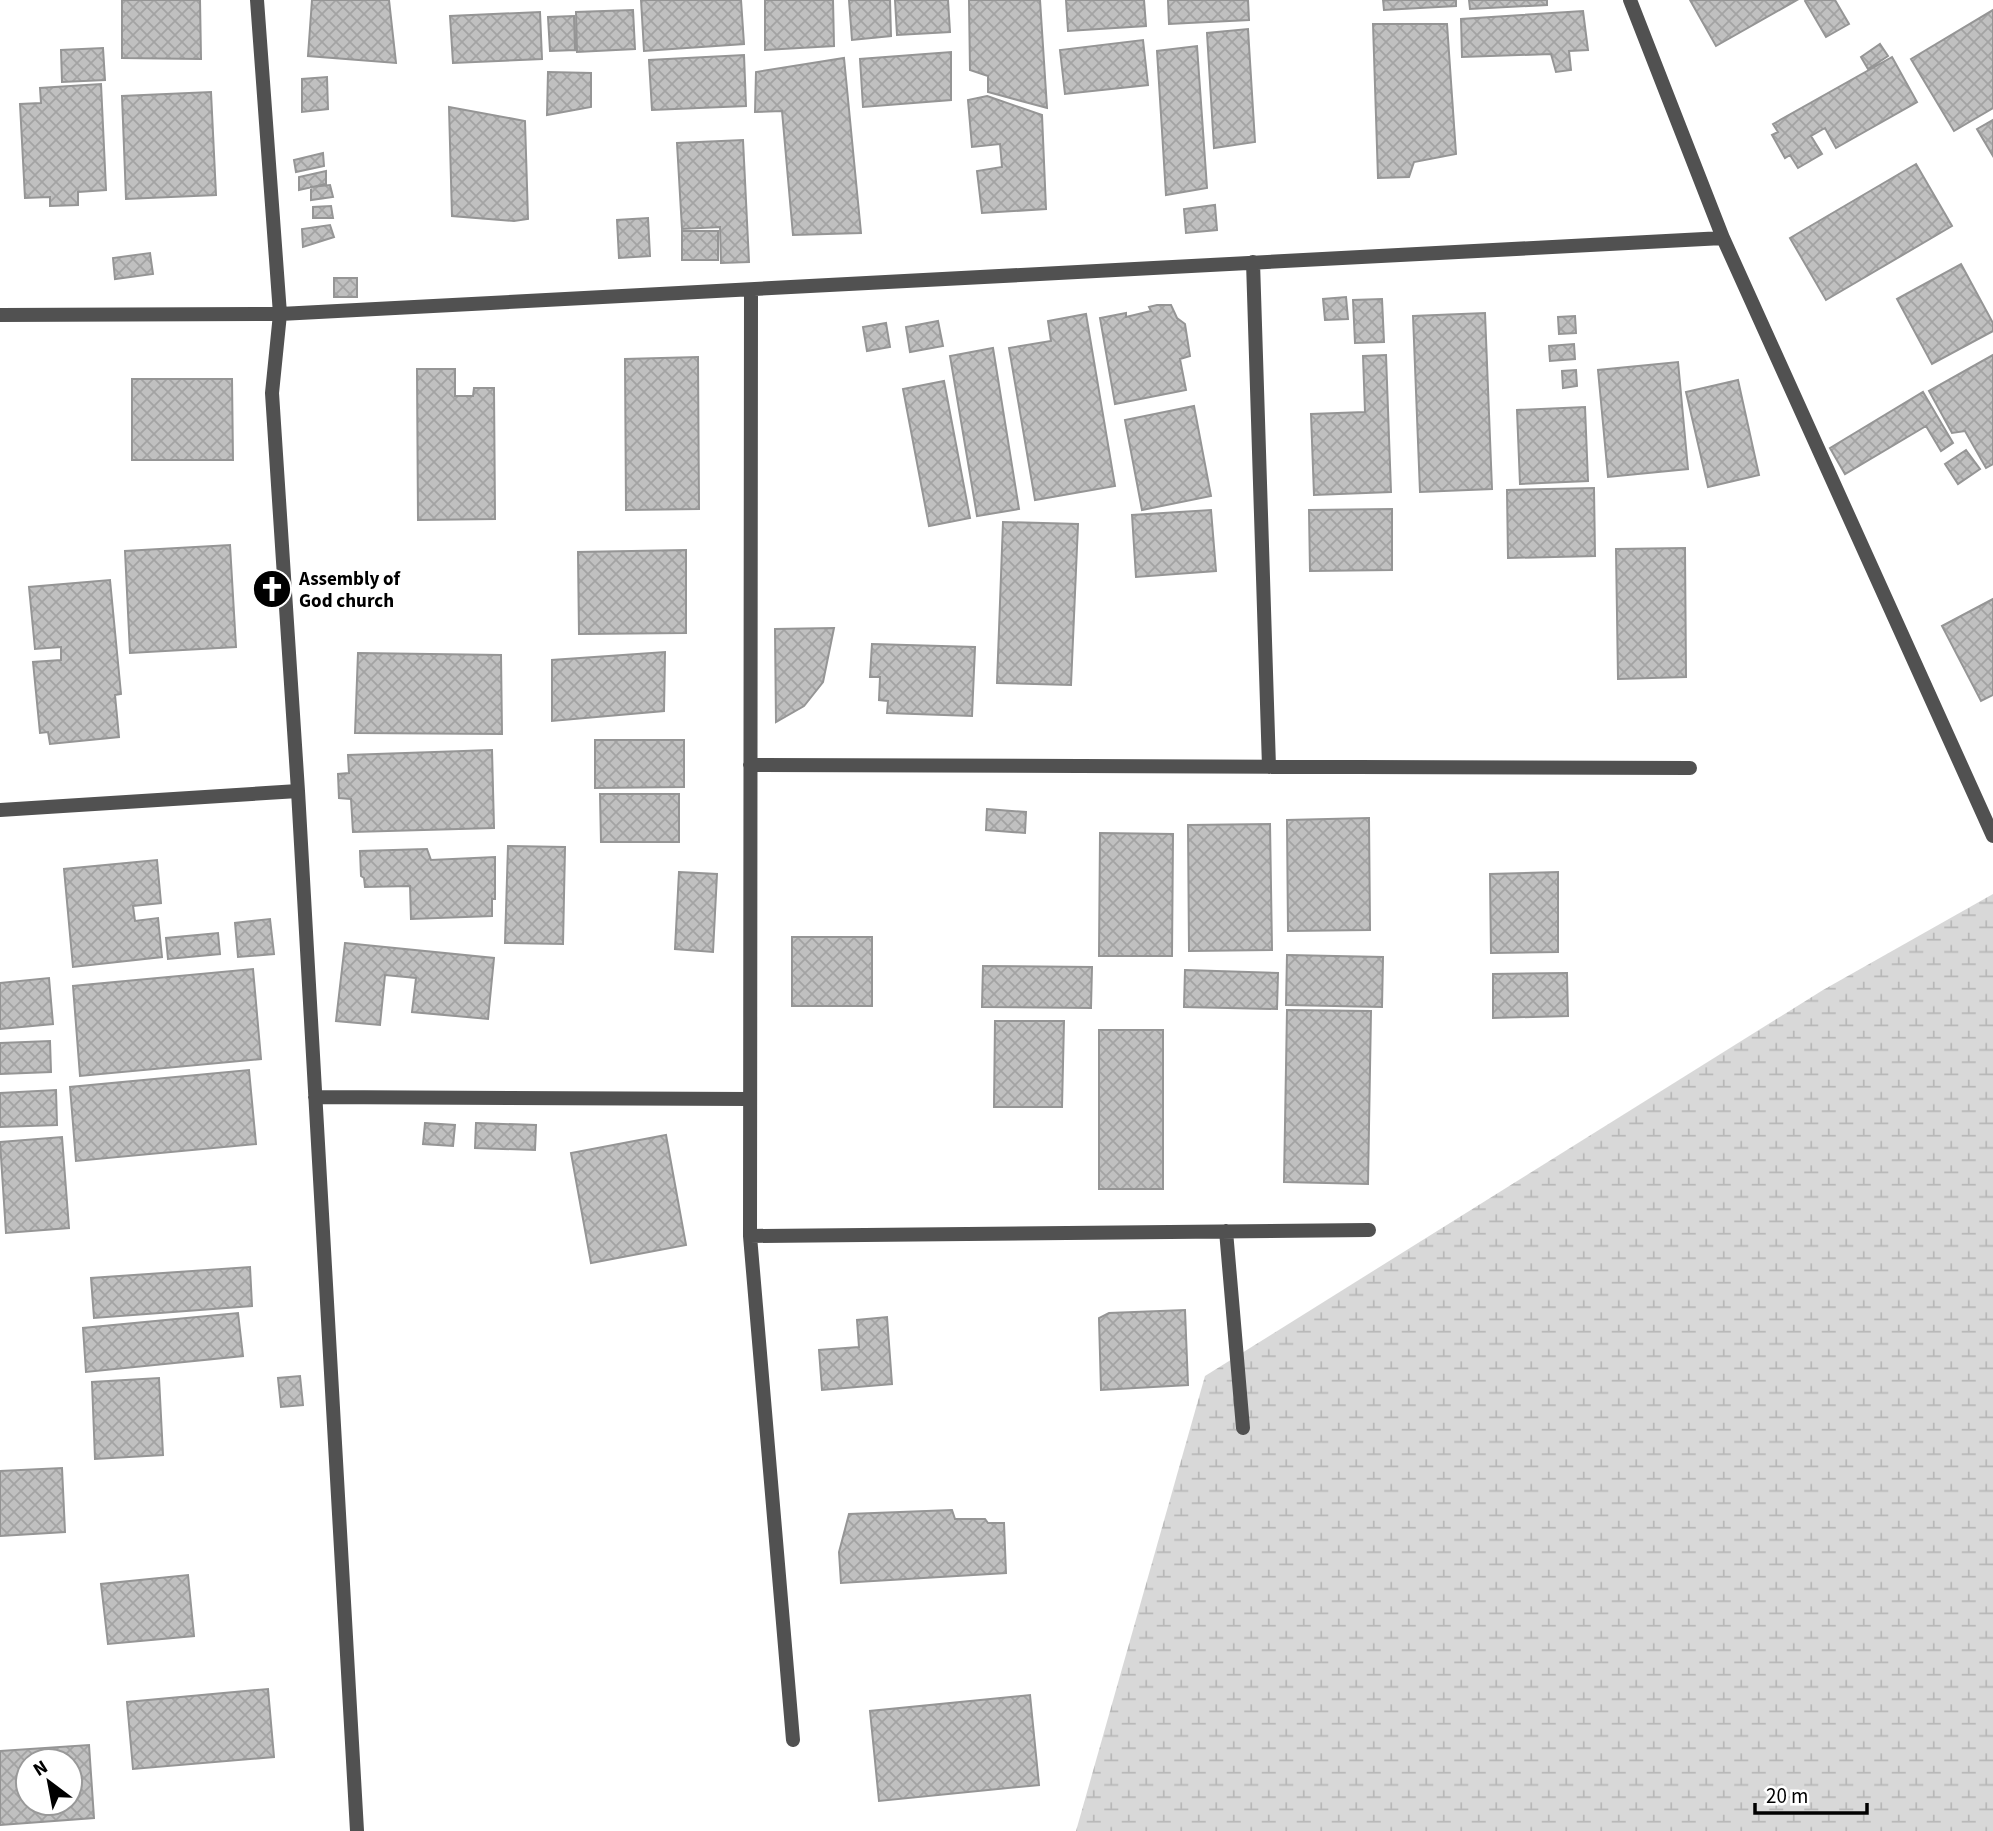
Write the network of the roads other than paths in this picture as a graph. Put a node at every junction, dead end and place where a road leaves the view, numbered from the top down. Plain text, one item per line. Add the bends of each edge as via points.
1 (257, 0) edge
2 (1630, 0) edge
3 (1723, 238) junction
4 (1253, 262) junction
5 (751, 290) junction
6 (280, 314) junction
7 (0, 315) edge
8 (750, 765) junction
9 (1269, 767) junction
10 (1690, 768) dead end
11 (298, 791) junction
12 (0, 810) edge
13 (1993, 836) edge
14 (315, 1097) junction
15 (750, 1099) junction
16 (1369, 1230) dead end
17 (1226, 1231) junction
18 (750, 1236) junction
19 (1243, 1428) dead end
20 (793, 1740) dead end
21 (357, 1831) edge

1 - 6 street
2 - 3 street
3 - 4 street
3 - 13 street
4 - 5 street
4 - 9 street
5 - 6 street
5 - 8 street
6 - 7 street
6 - 11 street via 272,393
8 - 9 street
8 - 15 street
9 - 10 street
11 - 12 street
11 - 14 street
14 - 15 street
14 - 21 street
15 - 18 street
16 - 17 street
17 - 18 street
17 - 19 street
18 - 20 street

